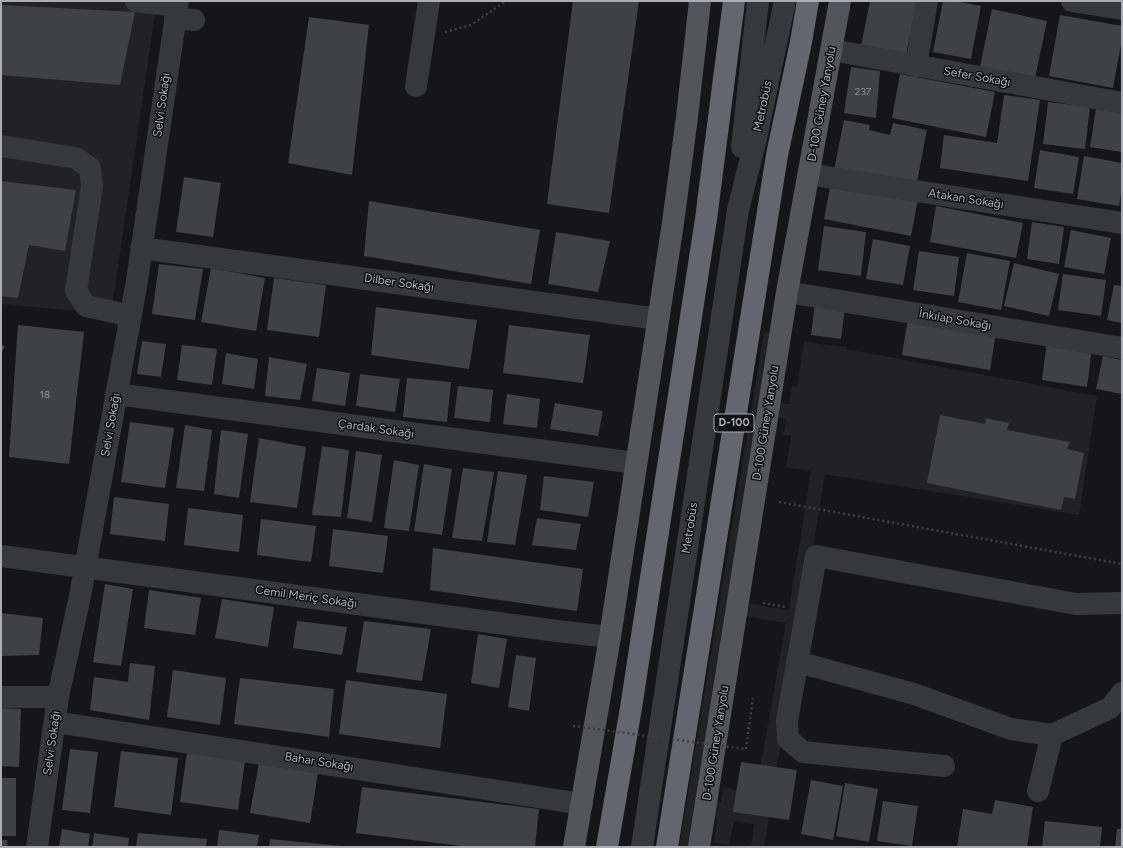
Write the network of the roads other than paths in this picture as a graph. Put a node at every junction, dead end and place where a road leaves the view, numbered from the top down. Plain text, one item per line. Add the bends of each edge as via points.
1 (136, 1) edge
2 (429, 1) edge
3 (700, 1) edge
4 (734, 1) edge
5 (758, 1) edge
6 (785, 1) edge
7 (808, 1) edge
8 (840, 1) edge
9 (927, 1) edge
10 (1072, 1) edge
11 (1122, 10) edge
12 (181, 12) edge
13 (832, 50) junction
14 (916, 66) junction
15 (416, 86) dead end
16 (1122, 103) edge
17 (1, 146) edge
18 (809, 173) junction
19 (738, 210) junction
20 (1122, 223) edge
21 (141, 248) junction
22 (787, 292) junction
23 (130, 316) junction
24 (658, 319) junction
25 (1122, 348) edge
26 (116, 394) junction
27 (636, 463) junction
28 (1, 556) edge
29 (85, 566) junction
30 (1122, 603) edge
31 (610, 637) junction
32 (798, 662) junction
33 (1122, 693) edge
34 (58, 697) junction
35 (1, 698) edge
36 (55, 722) junction
37 (1052, 735) junction
38 (944, 766) dead end
39 (1038, 791) dead end
40 (582, 804) junction
41 (704, 846) edge
42 (36, 847) edge
43 (574, 847) edge
44 (607, 847) edge
45 (642, 847) edge
46 (667, 847) edge

1 - 12 street
2 - 15 street
3 - 24 main road via 685,132
4 - 44 highway via 706,219 631,708
5 - 19 street, Metrobüs via 742,136
6 - 19 street, Metrobüs
7 - 46 highway, D-100 via 772,186
8 - 13 main road, D-100 Güney Yanyolu
9 - 14 street
10 - 11 street
12 - 21 street, Selvi Sokağı
13 - 14 street, Sefer Sokağı
13 - 18 main road, D-100 Güney Yanyolu
14 - 16 street, Sefer Sokağı
17 - 23 street via 76,158 90,168 92,186 76,291 86,306
18 - 20 street, Atakan Sokağı
18 - 22 main road, D-100 Güney Yanyolu
19 - 45 street, Metrobüs
21 - 23 street, Selvi Sokağı
21 - 24 street, Dilber Sokağı
22 - 25 street, İnkılap Sokağı
22 - 41 main road, D-100 Güney Yanyolu
23 - 26 street, Selvi Sokağı
24 - 27 main road
26 - 27 street, Çardak Sokağı
26 - 29 street, Selvi Sokağı
27 - 31 main road
28 - 29 street, Cemil Meriç Sokağı
29 - 31 street, Cemil Meriç Sokağı
29 - 34 street, Selvi Sokağı
30 - 32 street via 1076,604 816,556
31 - 40 main road
32 - 37 street via 914,694 1011,729
32 - 38 street via 787,721 788,739 803,752
33 - 37 street via 1110,708
34 - 35 street
34 - 36 street, Selvi Sokağı
36 - 40 street, Bahar Sokağı
36 - 42 street, Selvi Sokağı
37 - 39 street
40 - 43 main road

